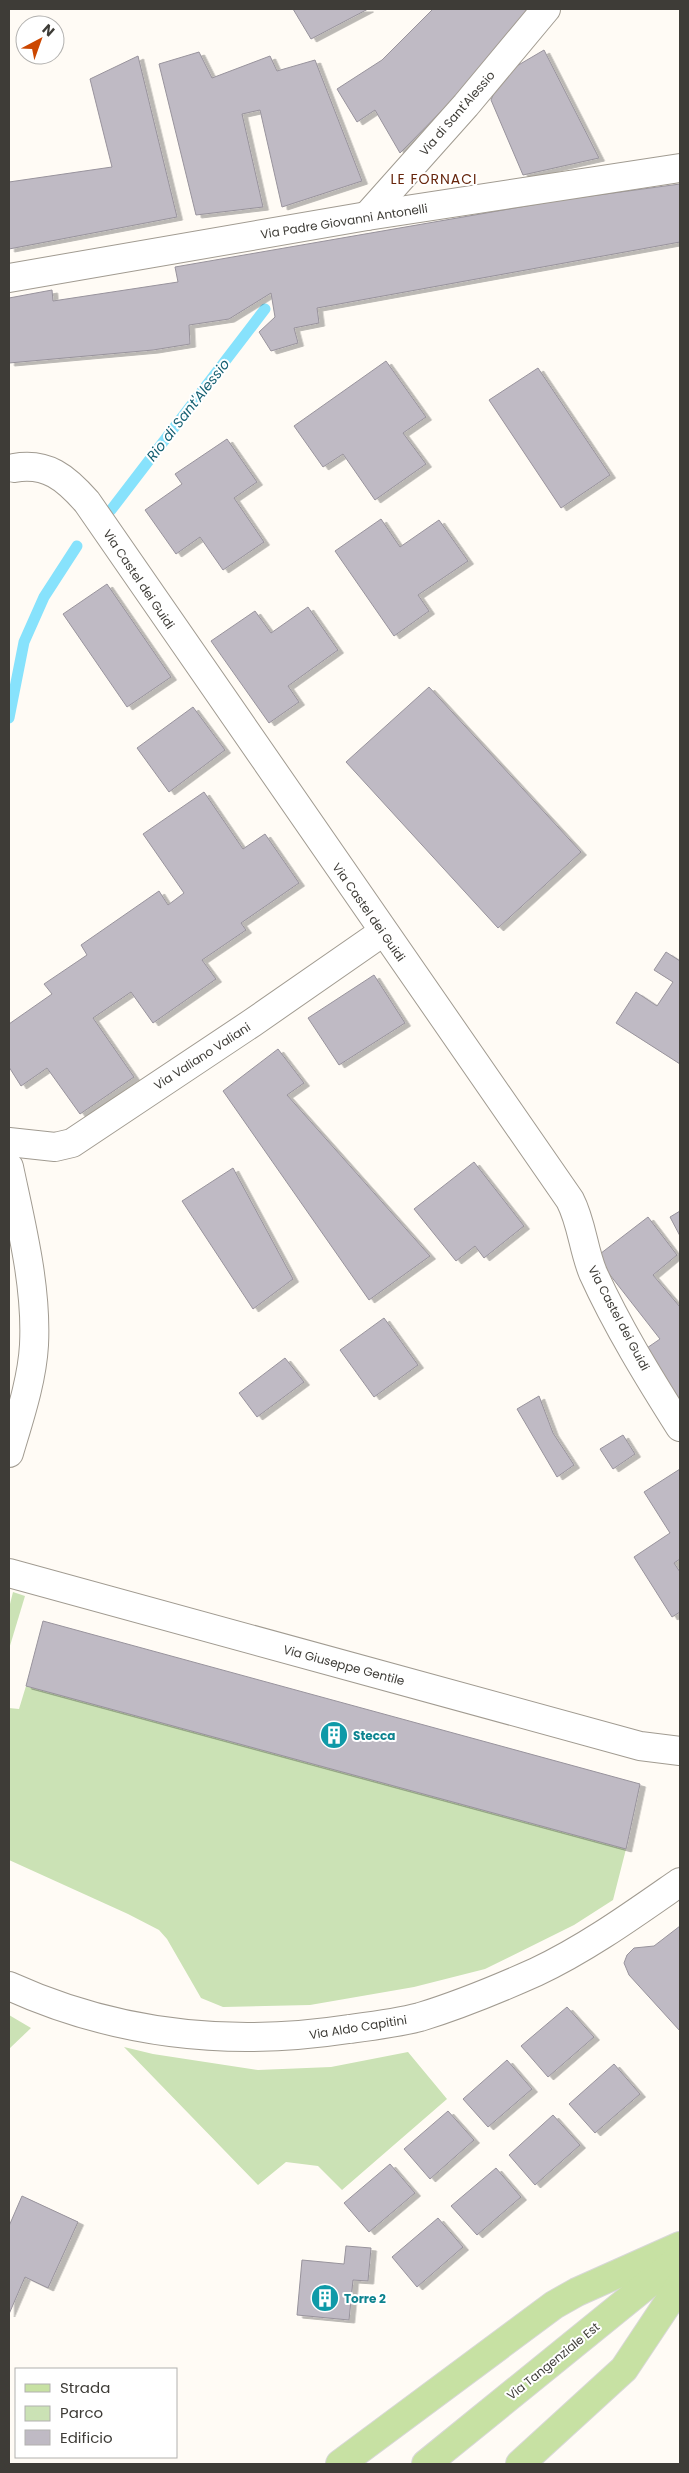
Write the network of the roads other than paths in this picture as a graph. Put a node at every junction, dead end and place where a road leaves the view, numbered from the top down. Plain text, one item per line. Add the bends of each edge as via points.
1 (546, 9) edge
2 (680, 168) edge
3 (367, 216) junction
4 (9, 278) edge
5 (10, 463) edge
6 (383, 932) junction
7 (9, 1142) edge
8 (9, 1167) edge
9 (680, 1427) edge
10 (9, 1453) edge
11 (9, 1573) edge
12 (680, 1752) edge
13 (680, 1882) edge
14 (9, 1986) edge
15 (680, 2246) edge
16 (680, 2258) edge
17 (680, 2285) edge
18 (340, 2464) edge
19 (426, 2464) edge
20 (520, 2464) edge

1 - 3 street, Via di Sant'Alessio
2 - 3 street, Via Padre Giovanni Antonelli
3 - 4 street, Via Padre Giovanni Antonelli
5 - 6 street, Via Castel dei Guidi via 41,466 73,487 86,502
6 - 7 street, Via Valiano Valiani via 72,1143 55,1147
6 - 9 street, Via Castel dei Guidi via 570,1200 598,1283
8 - 10 street via 29,1278 34,1346
11 - 12 street, Via Giuseppe Gentile via 640,1746
13 - 14 street, Via Aldo Capitini via 584,1946 537,1971 454,2006 381,2025 312,2035 229,2038 122,2024 59,2008
15 - 18 main road via 554,2305
16 - 19 main road, Via Tangenziale Est
17 - 20 main road via 624,2369

